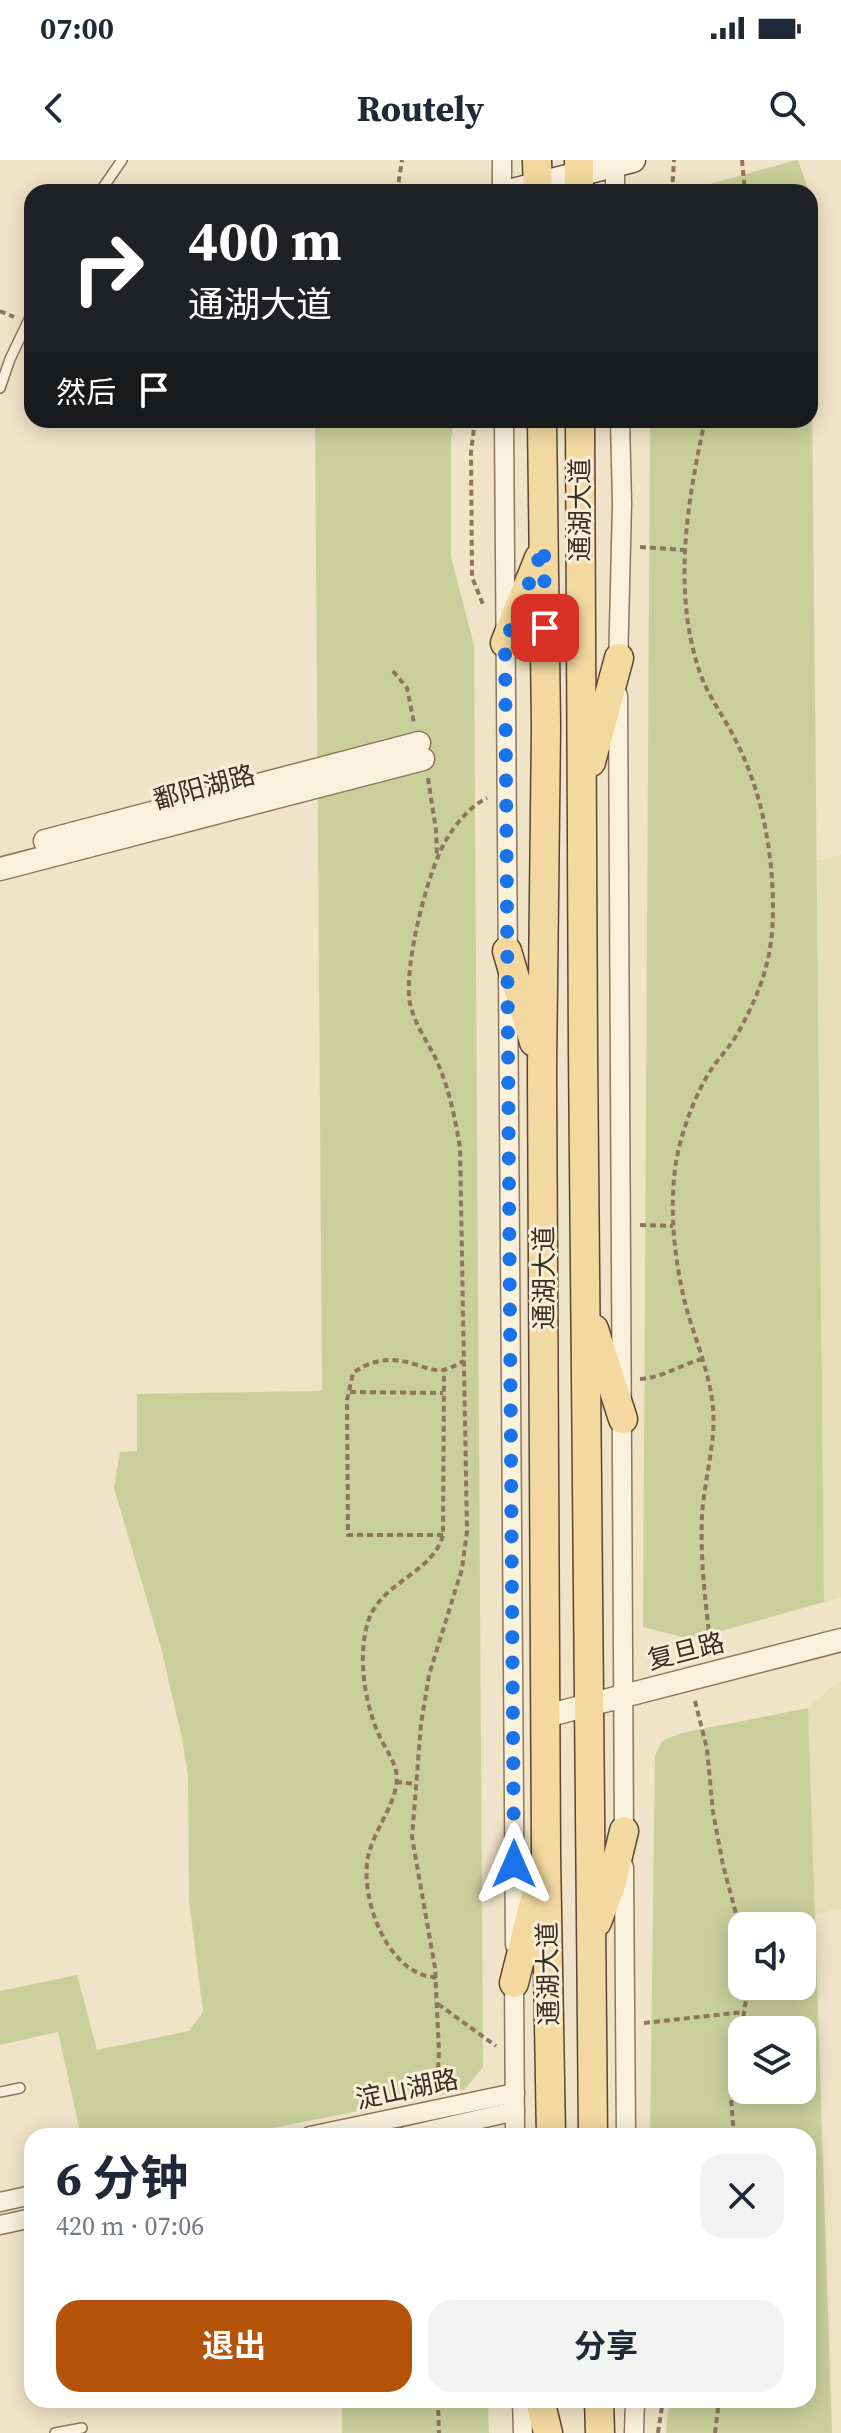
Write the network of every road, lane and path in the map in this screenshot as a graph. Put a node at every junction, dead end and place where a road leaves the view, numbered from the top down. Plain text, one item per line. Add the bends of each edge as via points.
1 (122, 160) edge
2 (402, 160) edge
3 (502, 160) edge
4 (674, 160) edge
5 (742, 160) edge
6 (621, 162) edge
7 (579, 175) edge
8 (538, 179) edge
9 (106, 184) edge
10 (398, 184) edge
11 (502, 184) edge
12 (617, 184) edge
13 (672, 184) edge
14 (744, 184) edge
15 (24, 330) edge
16 (0, 388) edge
17 (504, 428) edge
18 (542, 428) edge
19 (580, 428) edge
20 (620, 428) edge
21 (703, 428) edge
22 (544, 546) junction
23 (635, 546) dead end
24 (685, 550) junction
25 (505, 643) junction
26 (619, 658) junction
27 (496, 793) dead end
28 (581, 798) junction
29 (0, 853) edge
30 (0, 869) edge
31 (507, 951) junction
32 (542, 1070) junction
33 (632, 1225) dead end
34 (673, 1226) junction
35 (585, 1298) junction
36 (702, 1359) junction
37 (464, 1361) junction
38 (444, 1371) junction
39 (633, 1380) dead end
40 (350, 1392) junction
41 (443, 1393) junction
42 (623, 1419) junction
43 (443, 1535) junction
44 (841, 1640) edge
45 (714, 1673) junction
46 (689, 1679) junction
47 (624, 1696) junction
48 (588, 1705) junction
49 (546, 1716) junction
50 (396, 1782) junction
51 (416, 1784) junction
52 (624, 1831) junction
53 (546, 1855) junction
54 (736, 1912) edge
55 (590, 1942) junction
56 (436, 1978) junction
57 (514, 1983) junction
58 (746, 2000) edge
59 (437, 2003) junction
60 (744, 2012) junction
61 (638, 2024) dead end
62 (496, 2046) dead end
63 (20, 2088) dead end
64 (0, 2092) edge
65 (515, 2102) junction
66 (435, 2109) junction
67 (347, 2128) edge
68 (432, 2128) edge
69 (515, 2128) edge
70 (551, 2128) edge
71 (593, 2128) edge
72 (626, 2128) edge
73 (733, 2128) edge
74 (24, 2197) edge
75 (0, 2202) edge
76 (24, 2219) edge
77 (1, 2220) edge
78 (438, 2408) edge
79 (522, 2408) edge
80 (542, 2408) edge
81 (556, 2408) edge
82 (599, 2408) edge
83 (635, 2408) edge
84 (662, 2408) edge
85 (718, 2408) edge
86 (82, 2428) dead end
87 (55, 2433) edge
88 (439, 2433) edge
89 (523, 2433) edge
90 (548, 2433) edge
91 (557, 2433) edge
92 (600, 2433) edge
93 (634, 2433) edge
94 (658, 2433) edge
95 (715, 2433) edge

1 - 9 lane
2 - 10 path
3 - 11 street
4 - 13 path
5 - 14 path
6 - 7 main road
6 - 12 street
7 - 8 main road
15 - 16 lane
17 - 25 street
18 - 22 main road, 通湖大道
19 - 28 main road, 通湖大道
20 - 26 street
21 - 24 path
22 - 25 main road
22 - 32 main road, 通湖大道
23 - 24 path
24 - 34 path via 688,624 700,674 753,778 769,853 773,909 771,954 763,980 738,1033 706,1078 685,1126 676,1162
25 - 31 street
26 - 28 main road
26 - 42 street
27 - 37 path via 461,820 437,858 415,937 410,982 410,1002 447,1089 460,1148
28 - 35 main road, 通湖大道
29 - 30 street, 鄱阳湖路 via 421,751
31 - 32 main road
31 - 57 street
32 - 49 main road, 通湖大道
33 - 34 path
34 - 36 path via 685,1302
35 - 42 main road
35 - 48 main road, 通湖大道
36 - 39 path via 660,1376
36 - 45 path via 714,1409 702,1514
37 - 38 path
37 - 51 path via 467,1531 462,1569 429,1675
38 - 40 path via 388,1358 353,1373
38 - 41 path
40 - 41 path
40 - 43 path via 348,1535
41 - 43 path
42 - 47 street
43 - 50 path via 433,1556 378,1601 365,1634 372,1719 396,1769
44 - 45 street, 复旦路
45 - 46 street, 复旦路
46 - 47 street, 复旦路
46 - 54 path
47 - 48 street, 复旦路
47 - 52 street
48 - 49 street, 复旦路
48 - 55 main road, 通湖大道
49 - 53 main road, 通湖大道
50 - 51 path
50 - 56 path via 368,1856 369,1893 388,1945 419,1974
51 - 56 path via 412,1837
52 - 55 main road
52 - 72 street
53 - 57 main road
53 - 70 main road, 通湖大道
55 - 71 main road, 通湖大道
56 - 59 path
57 - 65 street
58 - 60 path
59 - 62 path
59 - 66 path
60 - 61 path
60 - 73 path via 731,2098
63 - 64 lane
65 - 66 street, 淀山湖路
65 - 68 street, 淀山湖路
65 - 69 street
66 - 67 street, 淀山湖路
74 - 75 street
76 - 77 street
78 - 88 path
79 - 89 street
80 - 90 main road
81 - 91 main road
82 - 92 main road
83 - 93 street
84 - 94 path
85 - 95 path
86 - 87 lane

